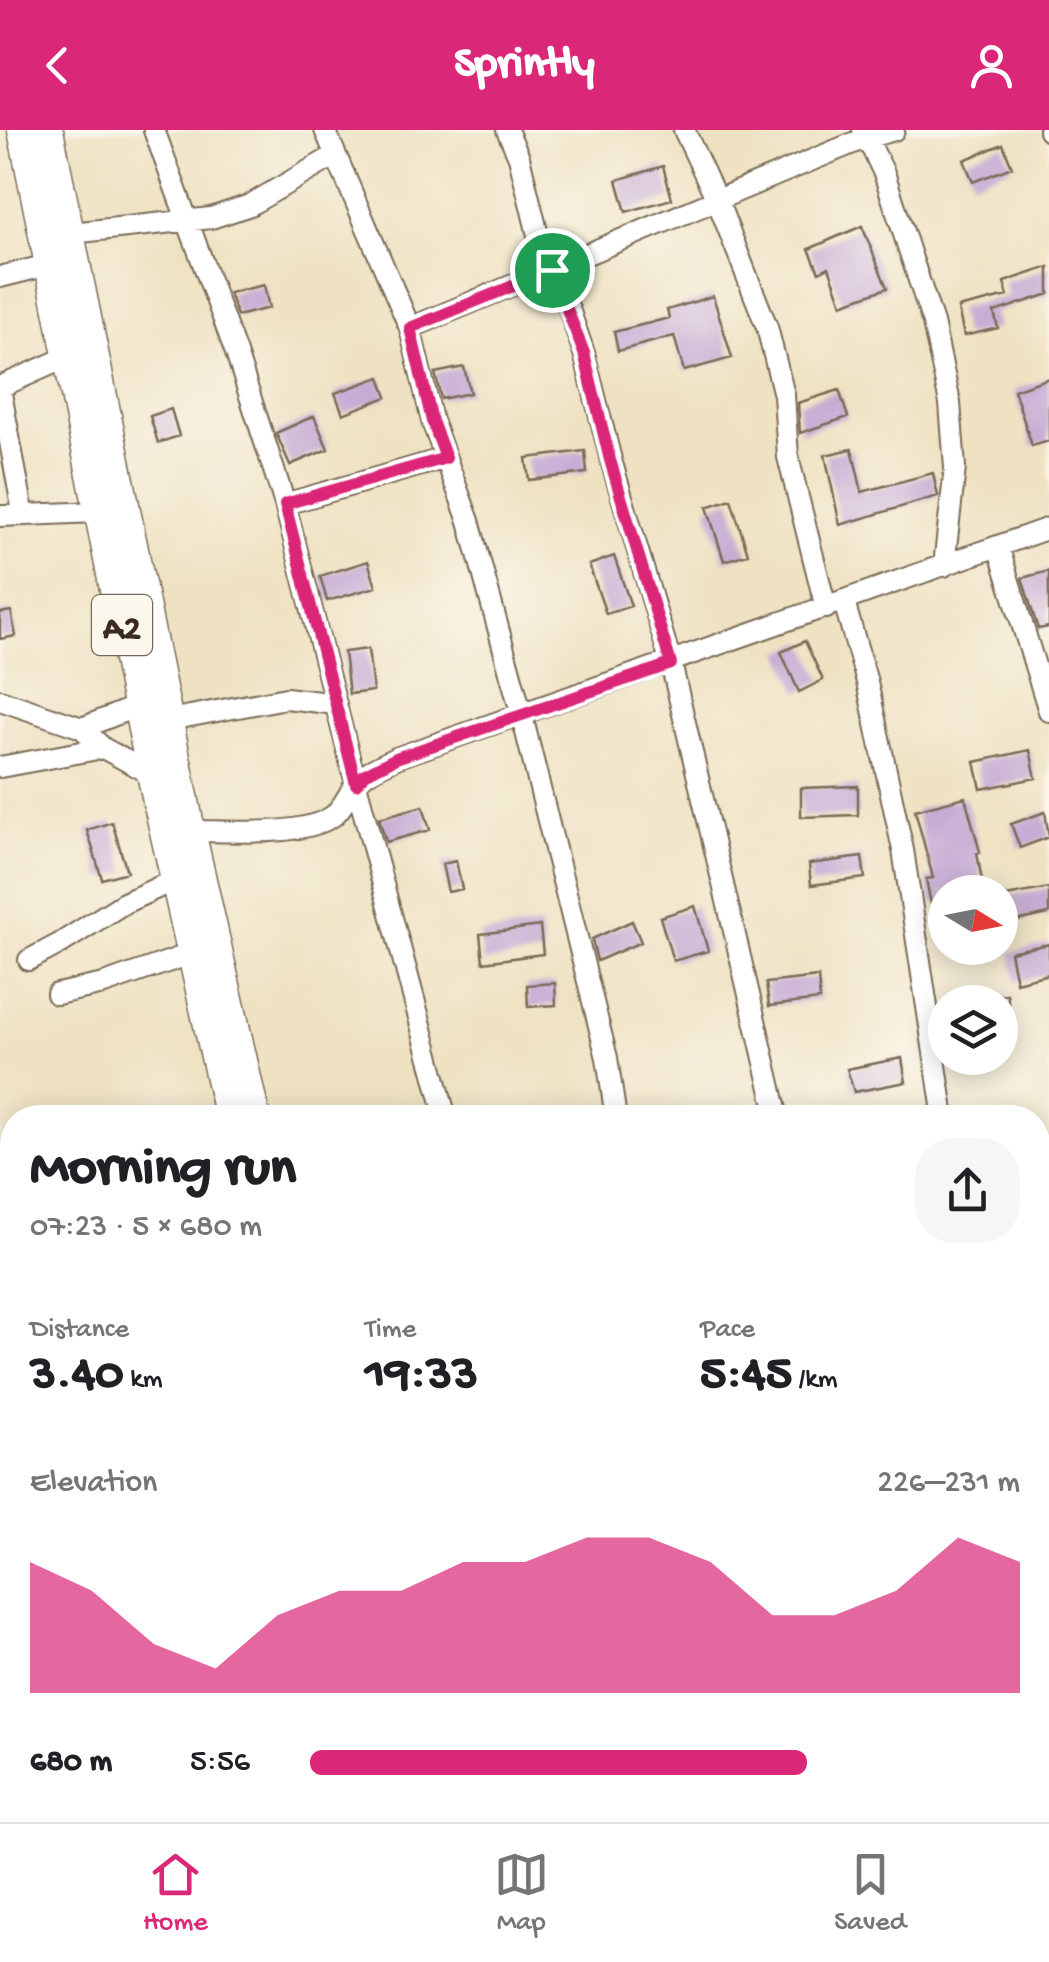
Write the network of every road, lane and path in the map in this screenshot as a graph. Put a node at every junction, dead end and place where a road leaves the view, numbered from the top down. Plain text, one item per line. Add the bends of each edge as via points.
1 (22, 130) edge
2 (49, 130) edge
3 (154, 130) edge
4 (325, 130) edge
5 (508, 130) edge
6 (684, 130) edge
7 (894, 130) edge
8 (864, 134) edge
9 (334, 156) junction
10 (717, 200) junction
11 (187, 221) junction
12 (70, 232) junction
13 (48, 265) junction
14 (552, 270) junction
15 (0, 277) edge
16 (410, 328) junction
17 (66, 357) junction
18 (0, 387) edge
19 (446, 458) junction
20 (285, 504) junction
21 (23, 512) junction
22 (98, 512) junction
23 (0, 516) edge
24 (1049, 528) edge
25 (998, 546) junction
26 (944, 566) junction
27 (835, 605) junction
28 (671, 664) junction
29 (0, 700) edge
30 (336, 704) junction
31 (157, 707) junction
32 (1049, 711) edge
33 (522, 716) junction
34 (82, 728) junction
35 (103, 748) junction
36 (0, 767) edge
37 (151, 774) junction
38 (356, 784) junction
39 (191, 831) junction
40 (177, 879) junction
41 (193, 953) junction
42 (28, 960) dead end
43 (57, 994) dead end
44 (227, 1105) edge
45 (253, 1105) edge
46 (442, 1105) edge
47 (614, 1105) edge
48 (775, 1105) edge
49 (942, 1105) edge

1 - 13 highway, A2
2 - 12 highway, A2
3 - 11 street
4 - 9 street
5 - 14 street
6 - 10 street
7 - 8 street
8 - 10 street
8 - 26 street via 884,173 933,323 950,403 955,468
9 - 11 street via 250,205
9 - 16 street
10 - 14 street
10 - 27 street via 767,328 784,395 788,457
11 - 12 street
11 - 20 street
12 - 31 highway, A2
13 - 15 street
13 - 17 highway, A2
14 - 16 street
14 - 28 street via 584,353
16 - 19 street
17 - 18 street
17 - 22 highway, A2
18 - 21 street
19 - 20 street
19 - 33 street
20 - 30 street
21 - 22 street
21 - 23 street
22 - 31 highway, A2
24 - 25 street
25 - 26 street
25 - 32 street
26 - 27 street
27 - 28 street
27 - 49 street via 867,682 903,850
28 - 33 street
28 - 48 street
29 - 34 street
30 - 31 street via 286,698
30 - 38 street
31 - 34 street
31 - 37 highway, A2
31 - 39 highway, A2
33 - 38 street via 396,758
33 - 47 street
34 - 35 street
35 - 36 street
35 - 37 street
37 - 40 highway, A2
38 - 39 street via 341,809 316,824
38 - 46 street
39 - 45 highway, A2
40 - 41 highway, A2
40 - 42 street
41 - 43 street
41 - 44 highway, A2

